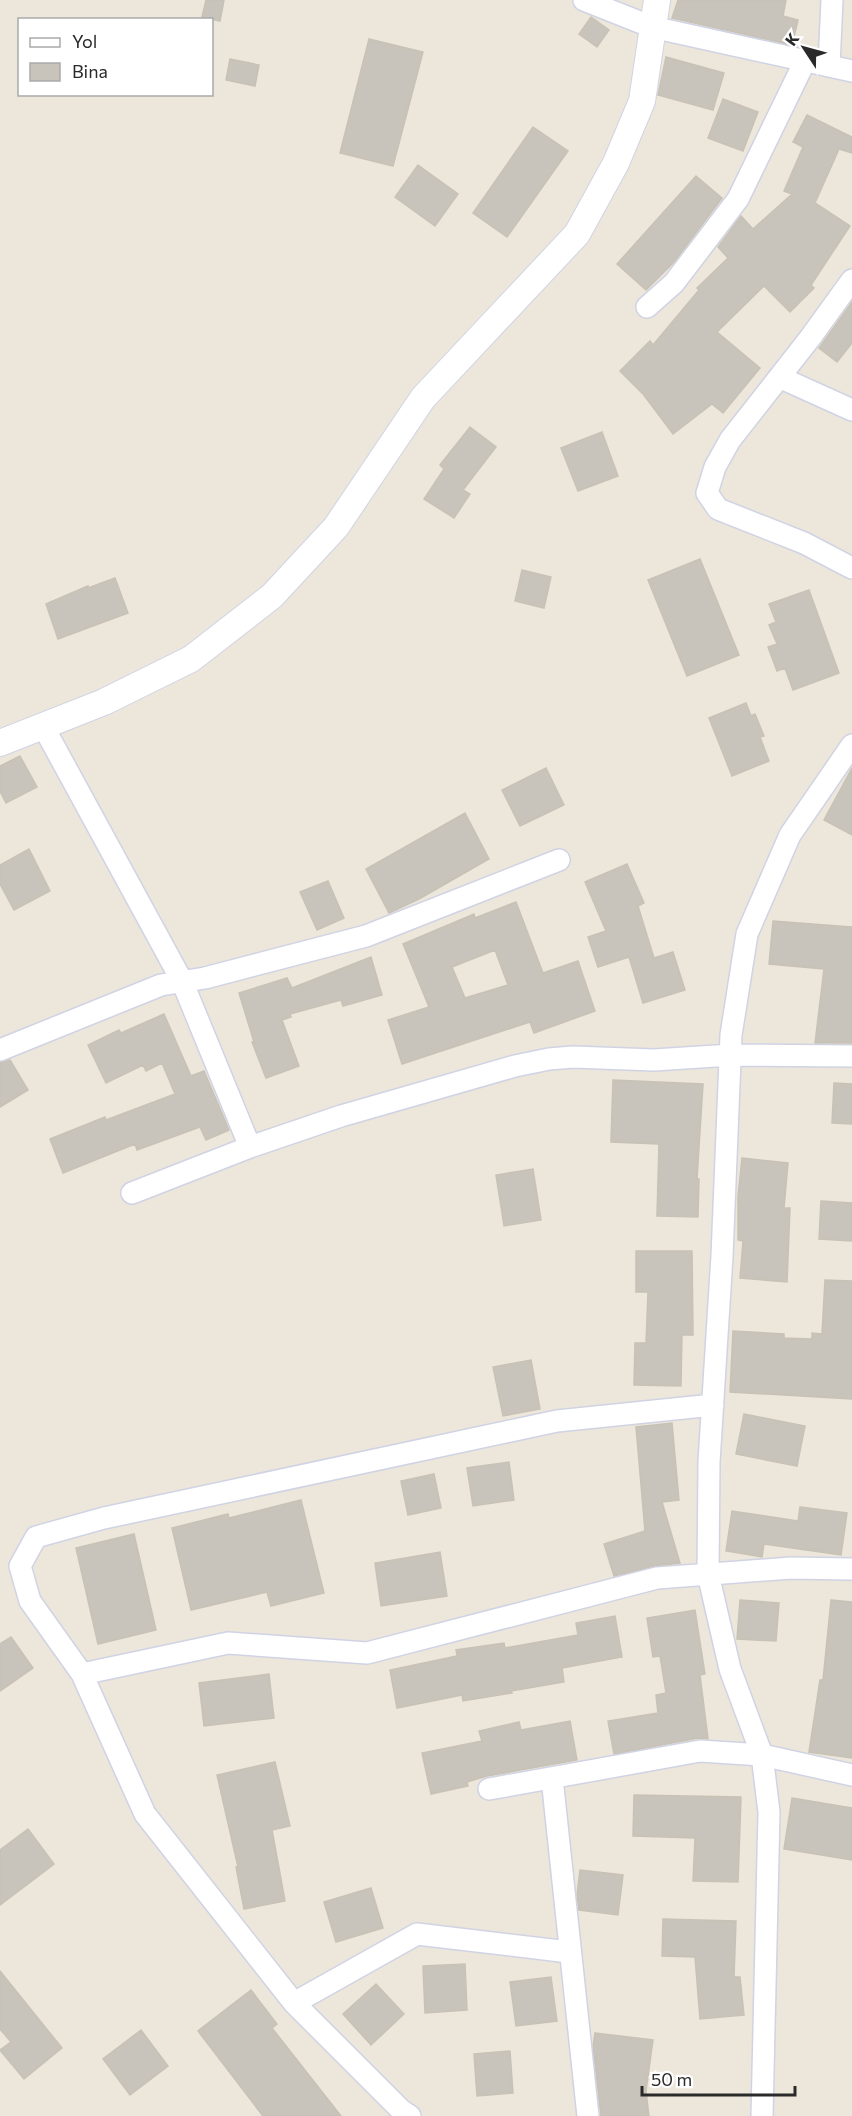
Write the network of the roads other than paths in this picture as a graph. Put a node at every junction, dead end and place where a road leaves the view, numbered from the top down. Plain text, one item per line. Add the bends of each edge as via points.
1 (584, 0) edge
2 (657, 0) edge
3 (832, 0) edge
4 (652, 27) junction
5 (806, 61) junction
6 (829, 65) junction
7 (852, 71) edge
8 (852, 280) edge
9 (647, 307) dead end
10 (779, 377) junction
11 (852, 410) edge
12 (852, 568) edge
13 (43, 726) junction
14 (0, 743) edge
15 (852, 745) edge
16 (560, 860) dead end
17 (182, 981) junction
18 (0, 1050) edge
19 (730, 1055) junction
20 (852, 1056) edge
21 (250, 1147) junction
22 (132, 1193) dead end
23 (712, 1405) junction
24 (852, 1569) edge
25 (708, 1574) junction
26 (82, 1674) junction
27 (762, 1755) junction
28 (852, 1775) edge
29 (552, 1778) junction
30 (489, 1789) dead end
31 (569, 1952) junction
32 (294, 2003) junction
33 (410, 2116) edge
34 (588, 2116) edge
35 (762, 2116) edge

1 - 4 street
2 - 4 street
3 - 6 street
4 - 5 street
4 - 13 street via 642,101 616,163 577,234 423,398 336,527 272,596 191,659 104,702
5 - 6 street
5 - 9 street via 738,199 674,283
6 - 7 street
8 - 10 street
10 - 11 street
10 - 12 street via 730,440 715,467 707,493 718,509 804,543
13 - 14 street
13 - 17 street
15 - 19 street via 790,835 747,934
16 - 17 street via 366,936
17 - 18 street via 161,985
17 - 21 street
19 - 20 street
19 - 21 street via 654,1060 549,1059 341,1116
19 - 23 street via 723,1256
21 - 22 street
23 - 25 street
23 - 26 street via 557,1421 104,1518 36,1537 20,1566 30,1601
24 - 25 street via 791,1568
25 - 26 street via 657,1578 367,1653 228,1643
25 - 27 street via 730,1669
26 - 32 street via 145,1814
27 - 28 street
27 - 29 street via 700,1751
27 - 35 street via 769,1812
29 - 30 street
29 - 31 street
31 - 32 street via 417,1934
31 - 34 street
32 - 33 street

